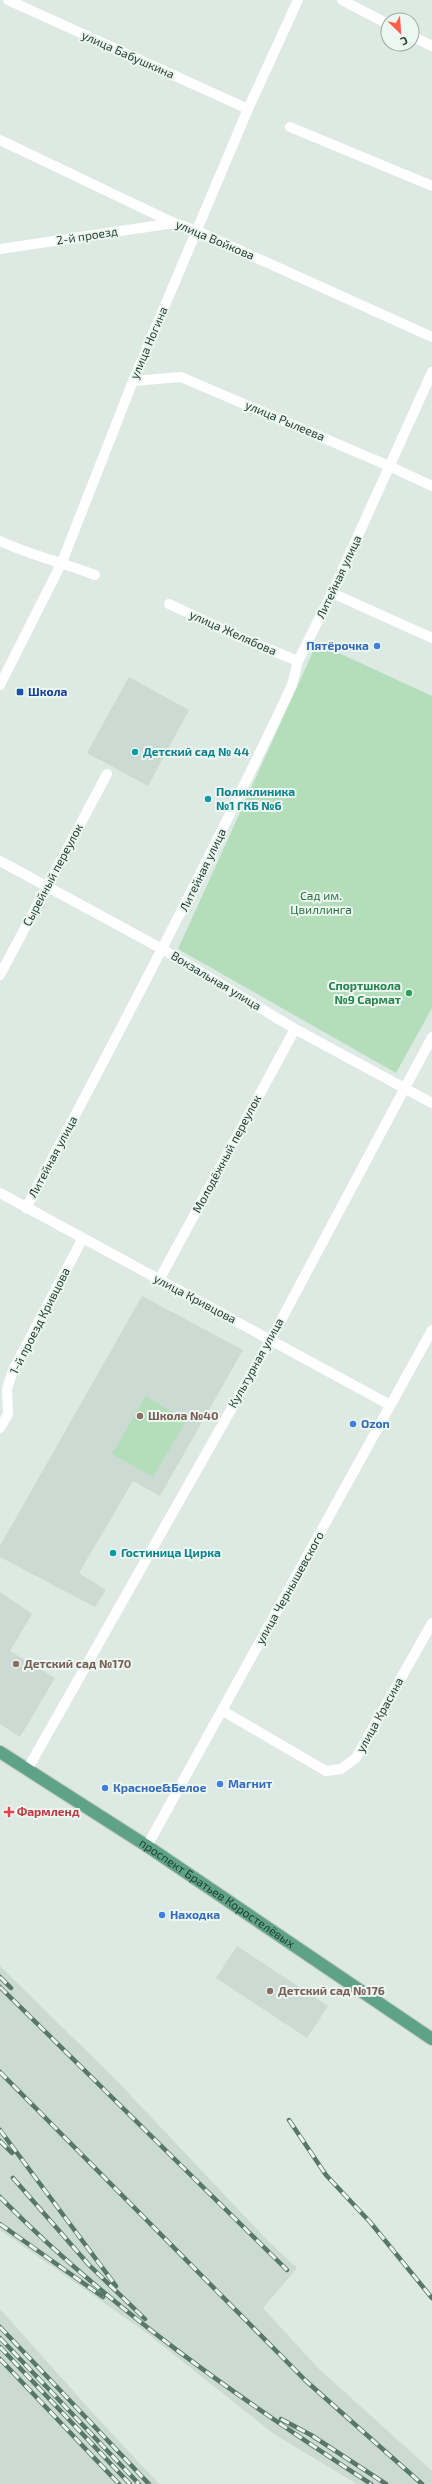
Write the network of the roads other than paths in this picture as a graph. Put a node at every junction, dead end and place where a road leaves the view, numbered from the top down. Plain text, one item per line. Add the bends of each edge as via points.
1 (8, 0) edge
2 (298, 0) edge
3 (342, 0) edge
4 (380, 20) edge
5 (420, 40) edge
6 (432, 46) edge
7 (248, 109) junction
8 (290, 127) dead end
9 (0, 140) edge
10 (432, 186) edge
11 (174, 223) junction
12 (197, 231) junction
13 (0, 249) edge
14 (0, 255) edge
15 (432, 337) edge
16 (432, 372) edge
17 (133, 381) junction
18 (389, 466) junction
19 (432, 486) edge
20 (0, 541) edge
21 (62, 562) junction
22 (95, 575) dead end
23 (332, 593) junction
24 (168, 604) dead end
25 (432, 638) edge
26 (298, 661) junction
27 (0, 685) edge
28 (107, 774) dead end
29 (0, 861) edge
30 (47, 887) junction
31 (164, 950) junction
32 (0, 975) edge
33 (294, 1029) junction
34 (432, 1037) edge
35 (404, 1087) junction
36 (432, 1103) edge
37 (0, 1194) edge
38 (26, 1208) junction
39 (83, 1238) junction
40 (159, 1280) junction
41 (432, 1330) edge
42 (271, 1339) junction
43 (390, 1405) junction
44 (0, 1428) edge
45 (432, 1623) edge
46 (223, 1711) junction
47 (0, 1752) edge
48 (27, 1770) junction
49 (147, 1846) junction
50 (432, 2039) edge

1 - 7 street, улица Бабушкина
2 - 7 street, улица Ногина
3 - 4 street
5 - 6 street
7 - 12 street, улица Ногина
8 - 10 street
9 - 11 street, улица Войкова
11 - 12 street, улица Войкова
11 - 13 street, 2-й проезд
12 - 15 street, улица Войкова
12 - 17 street, улица Ногина
13 - 14 street
16 - 18 street, Литейная улица
17 - 18 street, улица Рылеева via 182,377
17 - 21 street, улица Ногина
18 - 19 street, улица Рылеева
18 - 23 street, Литейная улица
20 - 21 street via 20,550
21 - 22 street
21 - 27 street, улица Ногина
23 - 25 street
23 - 26 street, Литейная улица
24 - 26 street, улица Желябова
26 - 31 street, Литейная улица via 286,698
28 - 30 street, Сырейный переулок
29 - 30 street, Вокзальная улица
30 - 31 street, Вокзальная улица
30 - 32 street, Сырейный переулок
31 - 33 street, Вокзальная улица
31 - 38 street, Литейная улица
33 - 35 street, Вокзальная улица
33 - 40 street, Молодёжный переулок
34 - 35 street, Культурная улица
35 - 36 street, Вокзальная улица
35 - 42 street, Культурная улица
37 - 38 street, улица Кривцова
38 - 39 street, улица Кривцова
39 - 40 street, улица Кривцова
39 - 44 street, 1-й проезд Кривцова via 13,1370 7,1389 8,1414
40 - 42 street, улица Кривцова
41 - 43 street, улица Чернышевского
42 - 43 street, улица Кривцова
42 - 48 street, Культурная улица
43 - 46 street, улица Чернышевского
45 - 46 street, улица Красина via 356,1758 341,1769 326,1771
46 - 49 street, улица Чернышевского
47 - 48 main road, проспект Братьев Коростелёвых
48 - 49 main road, проспект Братьев Коростелёвых
49 - 50 main road, проспект Братьев Коростелёвых

